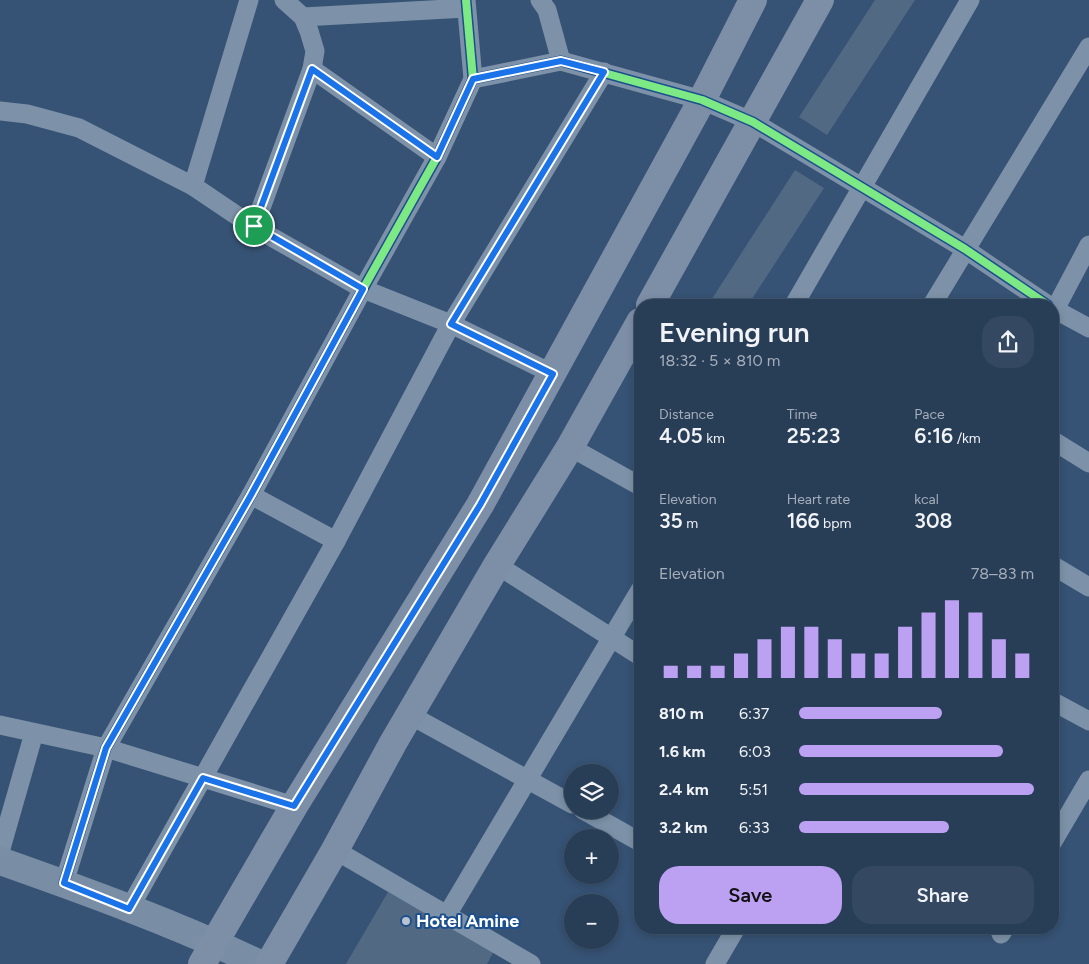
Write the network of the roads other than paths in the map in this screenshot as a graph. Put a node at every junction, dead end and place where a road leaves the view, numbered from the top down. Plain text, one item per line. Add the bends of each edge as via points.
1 (249, 0) edge
2 (284, 0) edge
3 (753, 0) edge
4 (820, 0) edge
5 (970, 0) edge
6 (544, 3) edge
7 (466, 4) edge
8 (303, 17) junction
9 (1089, 47) edge
10 (561, 61) junction
11 (312, 69) junction
12 (604, 72) junction
13 (473, 79) junction
14 (702, 100) junction
15 (0, 111) edge
16 (753, 122) junction
17 (437, 157) junction
18 (193, 186) junction
19 (863, 187) junction
20 (254, 226) junction
21 (1089, 245) edge
22 (965, 249) junction
23 (363, 289) junction
24 (653, 299) edge
25 (798, 299) edge
26 (936, 299) edge
27 (1036, 299) edge
28 (1058, 299) edge
29 (1059, 313) edge
30 (451, 324) junction
31 (1089, 328) edge
32 (634, 333) edge
33 (553, 374) junction
34 (1059, 444) edge
35 (570, 447) junction
36 (1089, 462) edge
37 (634, 483) edge
38 (251, 495) junction
39 (336, 541) junction
40 (497, 565) junction
41 (1059, 569) edge
42 (1089, 587) edge
43 (634, 600) edge
44 (612, 638) junction
45 (634, 652) edge
46 (1059, 704) edge
47 (410, 715) junction
48 (1088, 717) edge
49 (0, 725) edge
50 (34, 733) junction
51 (106, 748) junction
52 (203, 778) junction
53 (528, 779) junction
54 (1089, 780) edge
55 (564, 799) edge
56 (294, 806) junction
57 (599, 819) edge
58 (1059, 830) edge
59 (634, 839) edge
60 (336, 850) junction
61 (0, 852) edge
62 (0, 861) edge
63 (64, 883) junction
64 (129, 909) junction
65 (448, 915) junction
66 (732, 934) edge
67 (208, 953) edge
68 (260, 964) edge
69 (269, 964) edge
70 (531, 964) edge
71 (715, 964) edge

1 - 18 street
2 - 8 street
3 - 14 main road
4 - 16 main road
5 - 19 street
6 - 10 street
7 - 8 street
7 - 13 street
8 - 11 street via 315,51
9 - 22 street
10 - 12 street
10 - 13 street
11 - 17 street
11 - 20 street
12 - 14 street
12 - 30 street
13 - 17 street
14 - 16 street
14 - 33 main road
15 - 18 street via 27,114 79,128
16 - 19 street
16 - 24 main road
17 - 23 street
18 - 20 street
19 - 22 street
19 - 25 street
20 - 23 street
21 - 28 street
22 - 26 street
22 - 27 street
23 - 30 street
23 - 38 street
29 - 31 street
30 - 33 street
30 - 39 street
32 - 35 main road
33 - 56 main road via 480,505
34 - 36 street
35 - 37 street
35 - 40 main road
38 - 39 street
38 - 51 street
39 - 52 street
40 - 44 street
40 - 47 main road
41 - 42 street
43 - 44 street
44 - 45 street
44 - 53 street
46 - 48 street
47 - 53 street
47 - 60 main road
49 - 50 street
50 - 51 street
50 - 61 street
51 - 52 street
51 - 63 street
52 - 56 street
52 - 64 street
53 - 55 street
53 - 65 street
54 - 58 street
56 - 67 main road
57 - 59 street
60 - 65 street
60 - 69 main road
62 - 63 main road
63 - 64 main road
64 - 67 main road
65 - 70 street
66 - 71 street
67 - 68 main road

